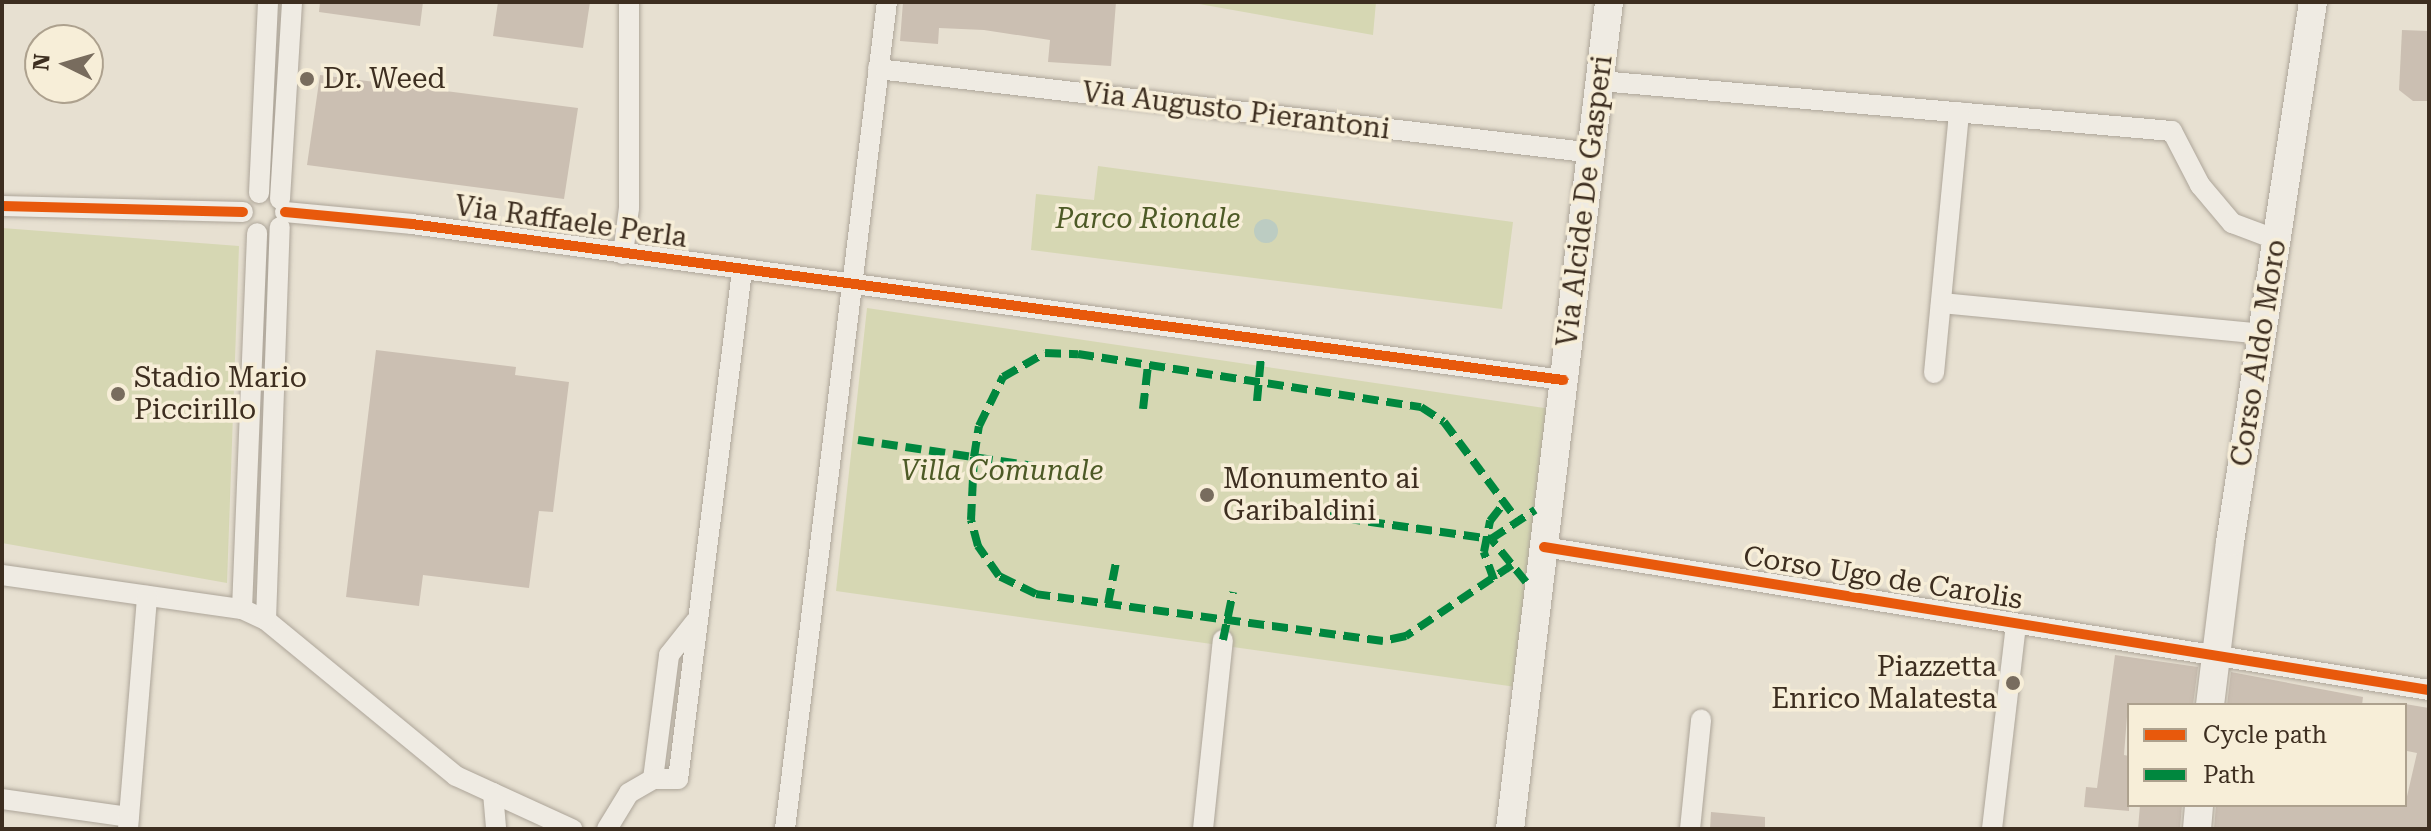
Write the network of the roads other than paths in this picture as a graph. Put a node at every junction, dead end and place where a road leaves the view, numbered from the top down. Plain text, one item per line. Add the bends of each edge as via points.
1 (268, 2) edge
2 (292, 2) edge
3 (629, 2) edge
4 (887, 2) edge
5 (1609, 2) edge
6 (2313, 2) edge
7 (878, 69) junction
8 (1600, 81) junction
9 (1959, 112) junction
10 (1594, 153) junction
11 (259, 193) junction
12 (2, 206) edge
13 (243, 212) junction
14 (282, 213) junction
15 (257, 233) junction
16 (2277, 240) junction
17 (623, 254) junction
18 (742, 271) junction
19 (850, 286) junction
20 (1941, 303) junction
21 (2262, 334) junction
22 (1934, 373) dead end
23 (1563, 380) junction
24 (1544, 547) junction
25 (2, 575) edge
26 (147, 596) junction
27 (242, 609) junction
28 (266, 620) junction
29 (696, 621) junction
30 (2016, 624) junction
31 (1223, 640) dead end
32 (2216, 656) junction
33 (2429, 690) edge
34 (2210, 703) edge
35 (1701, 720) dead end
36 (653, 779) junction
37 (493, 793) junction
38 (2, 799) edge
39 (2199, 807) edge
40 (128, 823) edge
41 (496, 829) edge
42 (572, 829) edge
43 (607, 829) edge
44 (785, 829) edge
45 (1203, 829) edge
46 (1510, 829) edge
47 (1690, 829) edge
48 (1992, 829) edge
49 (2197, 829) edge

1 - 11 street
2 - 14 street
3 - 17 street via 629,208
4 - 7 street
5 - 8 main road, Via Alcide De Gasperi
6 - 16 main road, Corso Aldo Moro
7 - 10 street, Via Augusto Pierantoni
7 - 19 street
8 - 9 street
8 - 10 main road, Via Alcide De Gasperi
9 - 16 street via 2172,131 2200,185 2232,223
9 - 20 street
10 - 23 main road, Via Alcide De Gasperi
11 - 13 street
11 - 14 street
12 - 13 street
13 - 15 street
14 - 15 street
14 - 17 street, Via Raffaele Perla
14 - 28 street
15 - 27 street
16 - 21 main road, Corso Aldo Moro
17 - 18 street, Via Raffaele Perla
18 - 19 street, Via Raffaele Perla
18 - 29 street
19 - 23 street, Via Raffaele Perla
19 - 44 street
20 - 21 street
20 - 22 street
21 - 32 main road, Corso Aldo Moro
23 - 24 main road, Via Alcide De Gasperi
24 - 30 street, Corso Ugo de Carolis
24 - 46 main road, Via Alcide De Gasperi
25 - 26 street
26 - 27 street
26 - 40 street
27 - 28 street
28 - 37 street via 456,776
29 - 36 street via 669,655
29 - 36 street via 678,779
30 - 32 street, Corso Ugo de Carolis
30 - 48 street
31 - 45 street
32 - 33 street, Corso Ugo de Carolis
32 - 34 main road, Corso Aldo Moro
35 - 47 street
36 - 43 street via 629,793
37 - 41 street
37 - 42 street
38 - 40 street
39 - 49 main road

